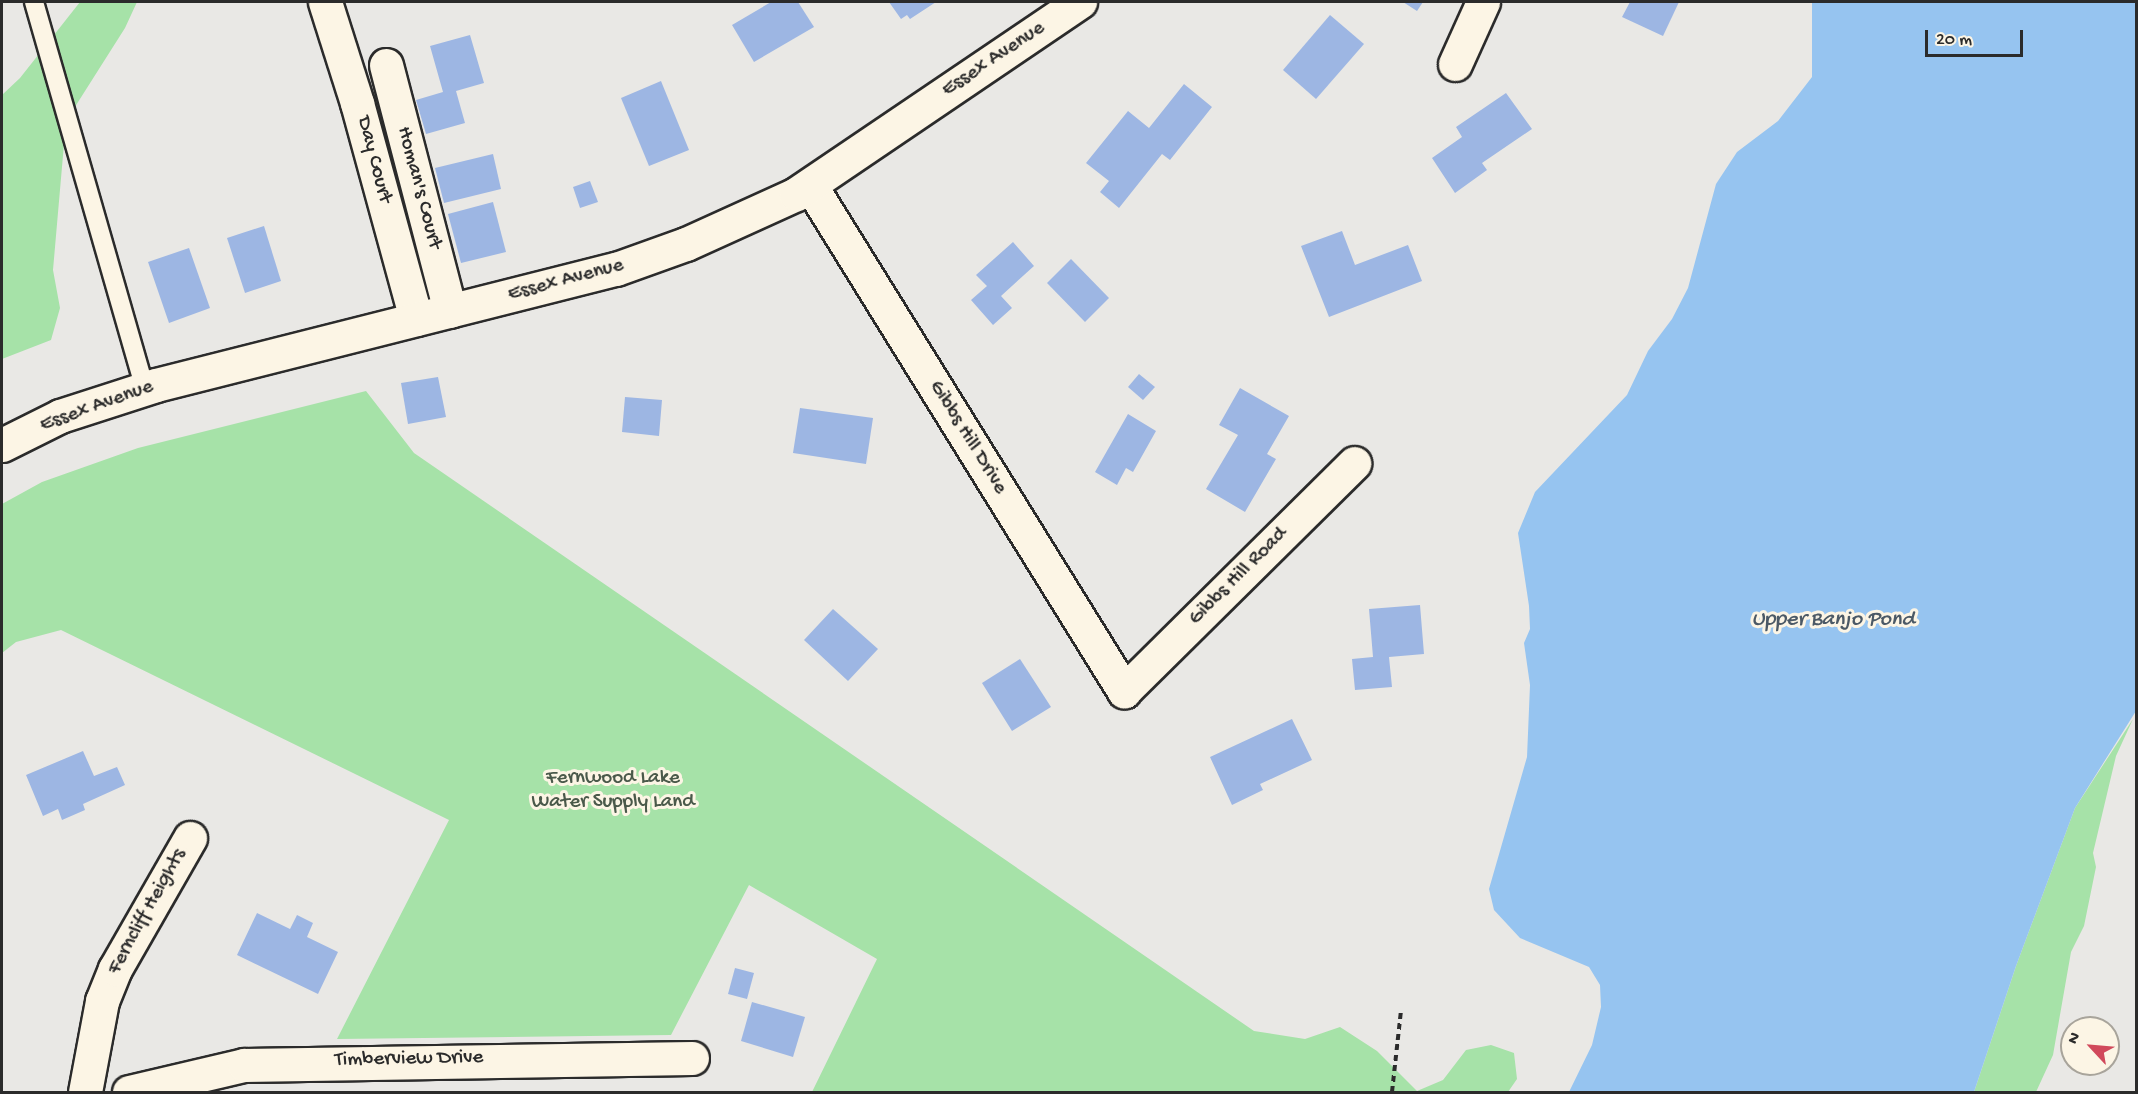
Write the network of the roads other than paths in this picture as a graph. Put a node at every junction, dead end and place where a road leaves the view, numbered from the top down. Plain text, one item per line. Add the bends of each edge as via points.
1 (34, 2) edge
2 (325, 2) edge
3 (1080, 2) edge
4 (1483, 2) edge
5 (1455, 64) dead end
6 (386, 65) dead end
7 (810, 185) junction
8 (450, 311) junction
9 (416, 319) junction
10 (145, 388) junction
11 (2, 446) edge
12 (1354, 463) dead end
13 (1124, 691) joint
14 (190, 838) dead end
15 (692, 1058) dead end
16 (85, 1092) edge
17 (129, 1092) edge

1 - 10 lane
2 - 9 street, Day Court
3 - 7 street, Essex Avenue
4 - 5 street
6 - 8 street, Homan's Court
7 - 8 street, Essex Avenue via 686,244 616,269
7 - 13 street, Gibbs Hill Drive
8 - 9 street, Essex Avenue
9 - 10 street, Essex Avenue
10 - 11 street, Essex Avenue via 60,416
12 - 13 street, Gibbs Hill Road
14 - 16 street, Ferncliff Heights via 115,969 102,1001
15 - 17 street, Timberview Drive via 244,1065

